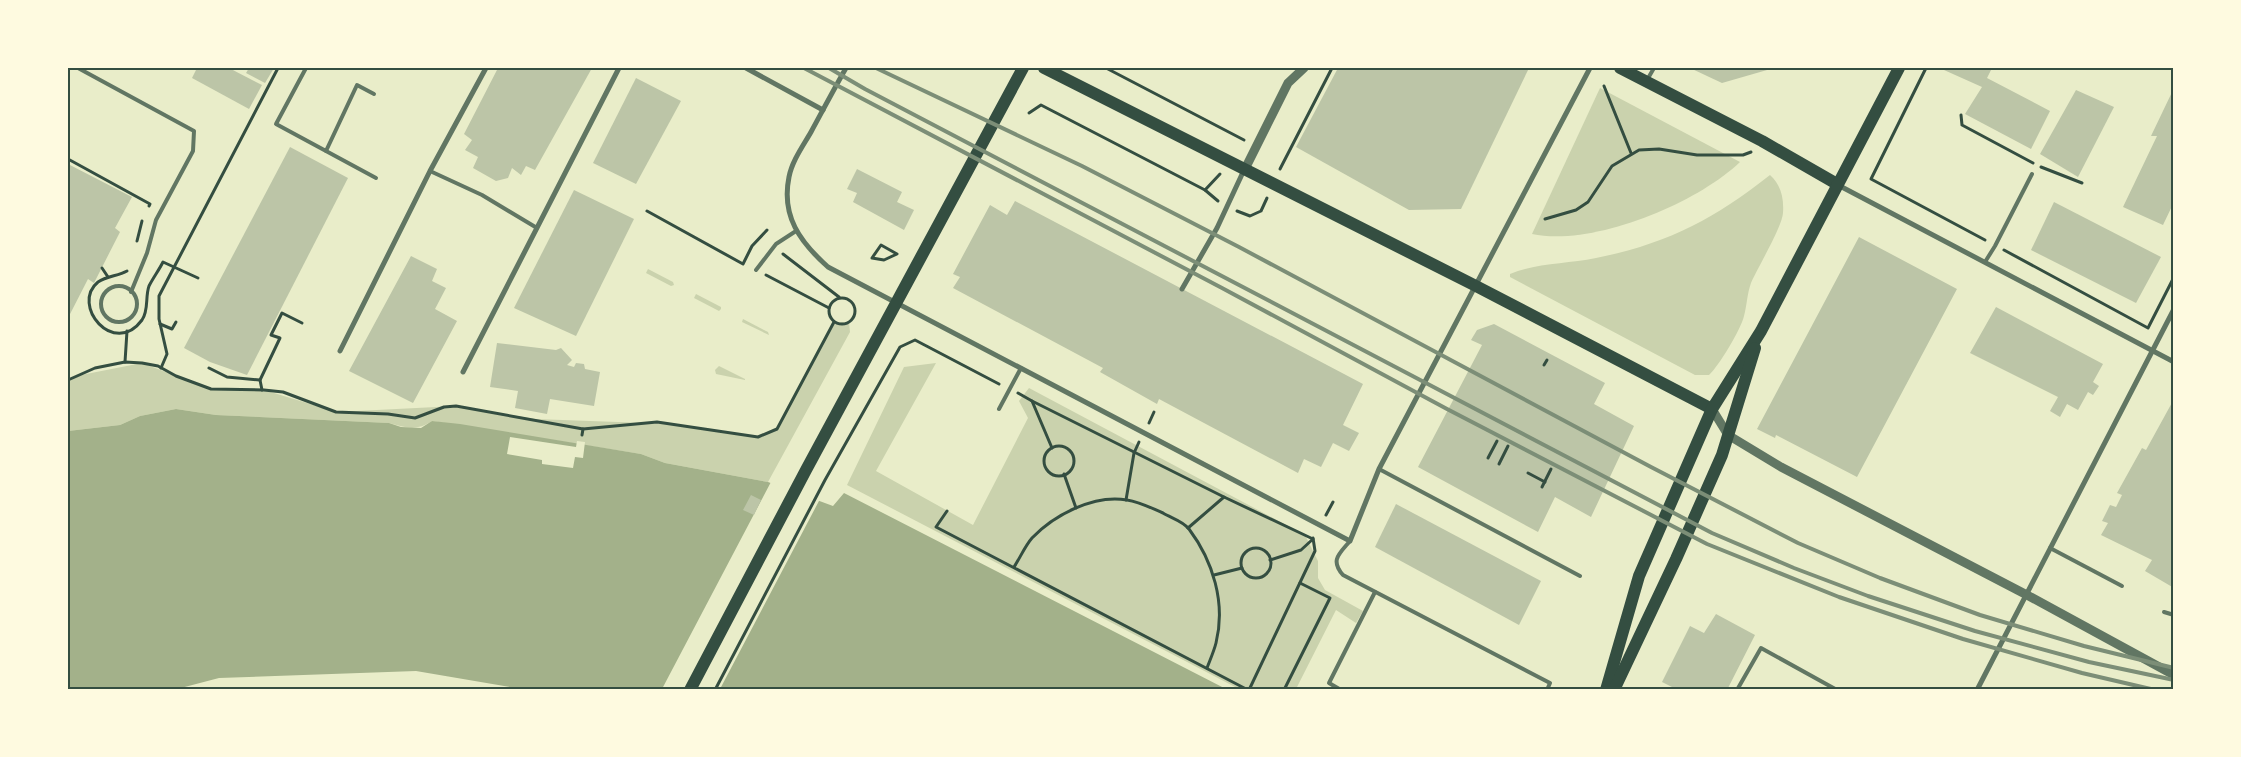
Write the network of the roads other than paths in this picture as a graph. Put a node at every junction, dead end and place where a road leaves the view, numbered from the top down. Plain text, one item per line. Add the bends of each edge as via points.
1 (78, 68) edge
2 (306, 68) edge
3 (486, 68) edge
4 (619, 68) edge
5 (746, 68) edge
6 (846, 68) edge
7 (1023, 68) edge
8 (1044, 68) edge
9 (1304, 68) edge
10 (1590, 68) edge
11 (1620, 68) edge
12 (1654, 68) edge
13 (1899, 68) edge
14 (1647, 80) junction
15 (374, 94) dead end
16 (823, 110) junction
17 (326, 152) junction
18 (1245, 169) junction
19 (430, 171) junction
20 (2032, 174) dead end
21 (376, 178) dead end
22 (1837, 184) junction
23 (536, 228) junction
24 (796, 231) junction
25 (1985, 262) junction
26 (756, 270) dead end
27 (1474, 285) junction
28 (1182, 289) dead end
29 (131, 292) junction
30 (896, 302) junction
31 (2174, 309) edge
32 (1760, 331) junction
33 (2151, 350) junction
34 (340, 351) dead end
35 (2174, 362) edge
36 (1021, 368) junction
37 (462, 372) dead end
38 (999, 409) dead end
39 (1712, 409) junction
40 (1728, 435) junction
41 (1380, 470) junction
42 (1350, 541) junction
43 (2050, 548) junction
44 (1580, 576) dead end
45 (2122, 586) dead end
46 (1375, 592) junction
47 (2027, 595) junction
48 (2164, 612) dead end
49 (2174, 615) edge
50 (2174, 675) edge
51 (690, 690) edge
52 (1341, 690) edge
53 (1547, 690) edge
54 (1606, 690) edge
55 (1614, 690) edge
56 (1737, 690) edge
57 (1837, 690) edge
58 (1977, 690) edge

1 - 29 lane via 194,131 193,151 156,220 148,253
2 - 17 lane via 276,124
3 - 19 street
4 - 23 street
5 - 16 street
6 - 16 street
7 - 30 main road
8 - 18 main road
9 - 18 street via 1288,82
10 - 27 street
11 - 14 main road
12 - 14 lane
13 - 22 main road
14 - 22 main road
15 - 17 lane via 357,86
16 - 24 street via 789,176 789,210
17 - 21 lane
18 - 27 main road
18 - 28 street
19 - 23 lane via 482,195
19 - 34 street
20 - 25 lane
22 - 25 street
22 - 32 main road
23 - 37 street
24 - 26 lane via 776,244
24 - 30 street via 809,250 828,266
25 - 33 street
27 - 39 main road
27 - 41 street
29 - 29 lane via 118,286 106,292 100,305 106,317 119,322 131,317 137,304
30 - 36 street
30 - 51 main road
31 - 33 street
32 - 39 main road
32 - 40 main road
33 - 35 street
33 - 43 street
36 - 38 lane
36 - 42 street
39 - 40 street
39 - 54 main road via 1639,576
40 - 47 street via 1781,468
40 - 55 main road via 1676,559
41 - 42 street
41 - 44 lane
42 - 46 lane via 1337,556 1337,568 1343,575
43 - 45 lane
43 - 47 street
46 - 52 lane via 1329,683
46 - 53 lane via 1550,683
47 - 50 street
47 - 58 street
48 - 49 lane
56 - 57 lane via 1760,648

